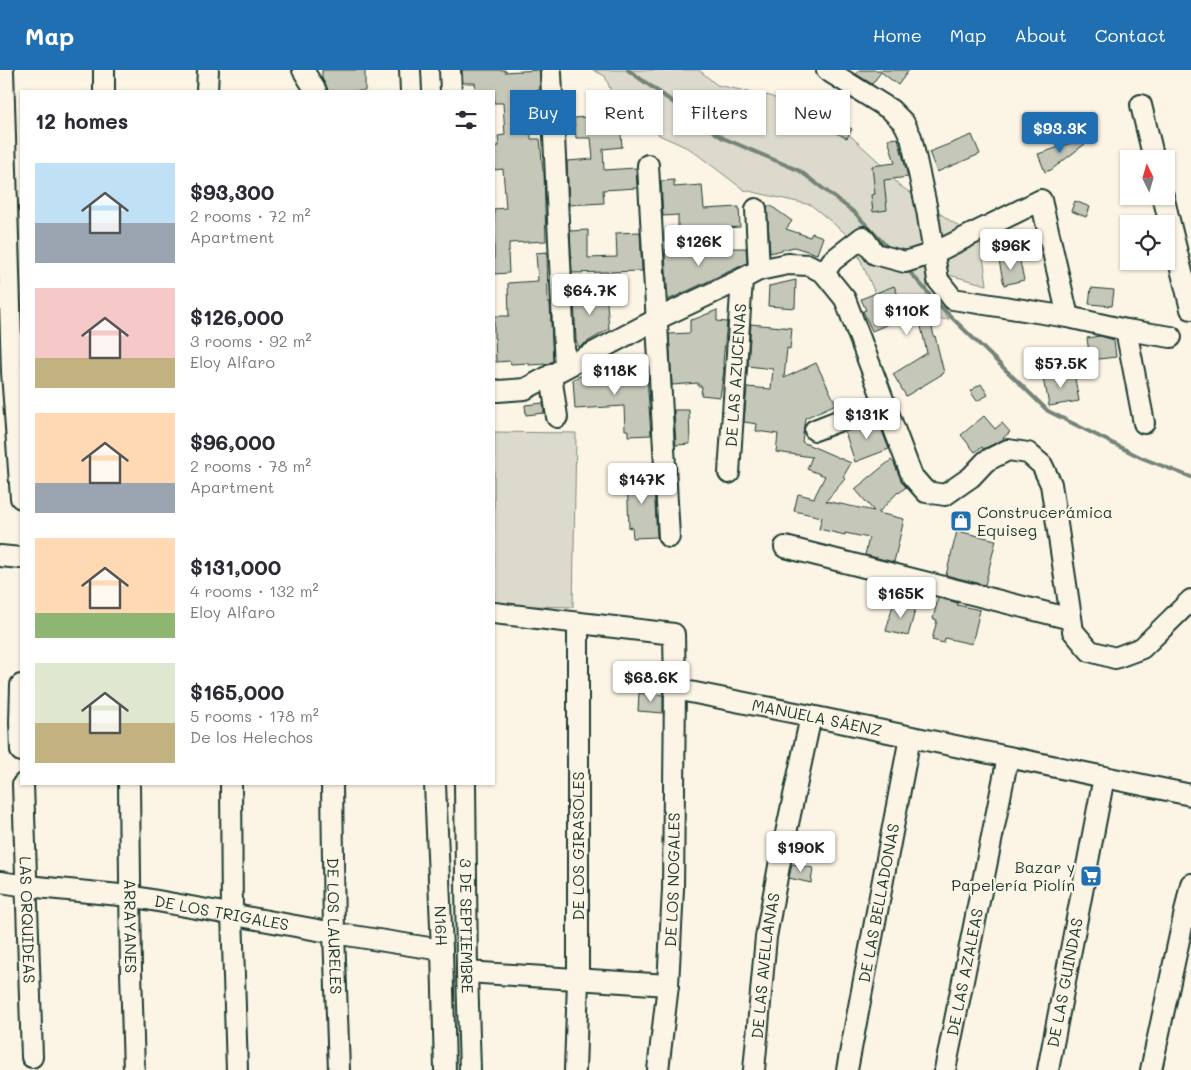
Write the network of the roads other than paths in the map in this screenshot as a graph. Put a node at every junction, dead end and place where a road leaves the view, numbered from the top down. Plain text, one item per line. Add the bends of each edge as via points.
1 (3, 70) edge
2 (104, 70) edge
3 (208, 70) edge
4 (303, 70) edge
5 (318, 70) edge
6 (410, 70) edge
7 (450, 70) edge
8 (827, 70) edge
9 (551, 73) dead end
10 (104, 90) edge
11 (207, 90) edge
12 (317, 90) edge
13 (318, 90) edge
14 (411, 90) edge
15 (450, 90) edge
16 (1140, 104) dead end
17 (13, 116) edge
18 (1152, 150) edge
19 (648, 165) dead end
20 (1166, 205) edge
21 (756, 208) dead end
22 (1183, 248) edge
23 (934, 253) junction
24 (824, 273) junction
25 (750, 275) junction
26 (1191, 308) edge
27 (1068, 317) junction
28 (657, 319) junction
29 (1126, 330) junction
30 (1172, 337) dead end
31 (11, 371) edge
32 (558, 371) junction
33 (495, 390) edge
34 (884, 402) junction
35 (557, 417) dead end
36 (1144, 423) dead end
37 (815, 430) dead end
38 (729, 472) dead end
39 (20, 485) edge
40 (669, 537) dead end
41 (785, 547) dead end
42 (0, 556) edge
43 (20, 558) edge
44 (1191, 600) edge
45 (495, 613) edge
46 (1071, 619) junction
47 (578, 623) junction
48 (675, 689) junction
49 (811, 716) junction
50 (910, 736) junction
51 (1008, 757) junction
52 (1104, 777) junction
53 (23, 785) edge
54 (129, 785) edge
55 (231, 785) edge
56 (332, 785) edge
57 (435, 785) edge
58 (465, 785) edge
59 (1191, 795) edge
60 (0, 882) edge
61 (1191, 884) edge
62 (27, 886) junction
63 (130, 896) junction
64 (232, 914) junction
65 (334, 933) junction
66 (442, 950) junction
67 (467, 972) junction
68 (578, 980) junction
69 (668, 985) junction
70 (32, 1057) dead end
71 (134, 1070) edge
72 (237, 1070) edge
73 (339, 1070) edge
74 (445, 1070) edge
75 (470, 1070) edge
76 (575, 1070) edge
77 (658, 1070) edge
78 (754, 1070) edge
79 (847, 1070) edge
80 (945, 1070) edge
81 (1048, 1070) edge
82 (1151, 1070) edge

1 - 17 street
2 - 10 street
3 - 11 street
4 - 12 street
5 - 13 street
6 - 14 street
7 - 15 street
8 - 23 street via 891,110 904,122 911,137
9 - 32 street
16 - 18 street
17 - 31 street
19 - 28 street
20 - 22 street
21 - 25 street, DE LAS AZUCENAS
22 - 26 street
23 - 24 street via 905,262 875,254 863,237 832,262
23 - 27 street via 938,280 953,299
23 - 27 street via 1041,200
24 - 25 street via 810,265 788,264
24 - 34 street via 845,299
25 - 28 street
25 - 38 street, DE LAS AZUCENAS
27 - 29 street
28 - 32 street
28 - 40 street
29 - 30 street
29 - 36 street
31 - 39 street
32 - 33 street via 525,389
32 - 35 street
34 - 37 street
34 - 46 street via 912,476 926,492 944,495 971,478 986,461 1008,450 1028,453 1042,465 1051,484
41 - 46 street
42 - 43 street
44 - 46 street via 1142,648 1115,658 1090,651 1073,631
45 - 47 street
47 - 48 street via 674,634
47 - 68 street, DE LOS GIRASOLES
48 - 49 street, MANUELA SÁENZ
48 - 69 street, DE LOS NOGALES via 673,889
49 - 50 street, MANUELA SÁENZ
49 - 78 street, DE LAS AVELLANAS via 766,937
50 - 51 street, MANUELA SÁENZ
50 - 79 street, DE LAS BELLADONAS
51 - 52 street, MANUELA SÁENZ
51 - 80 street, DE LAS AZALEAS
52 - 59 street, MANUELA SÁENZ
52 - 81 street, DE LAS GUINDAS
53 - 62 street, LAS ORQUIDEAS
54 - 63 street, ARRAYANES
55 - 64 street
56 - 65 street, DE LOS LAURELES
57 - 66 street, N16H
58 - 67 street, 3 DE SEPTIEMBRE
60 - 62 street, DE LOS TRIGALES
61 - 82 street
62 - 63 street, DE LOS TRIGALES
62 - 70 street, LAS ORQUIDEAS
63 - 64 street, DE LOS TRIGALES
63 - 71 street, ARRAYANES
64 - 65 street, DE LOS TRIGALES
64 - 72 street
65 - 66 street, DE LOS TRIGALES
65 - 73 street, DE LOS LAURELES
66 - 74 street, N16H
67 - 68 street
67 - 75 street, 3 DE SEPTIEMBRE
68 - 69 street
68 - 76 street, DE LOS GIRASOLES
69 - 77 street, DE LOS NOGALES

